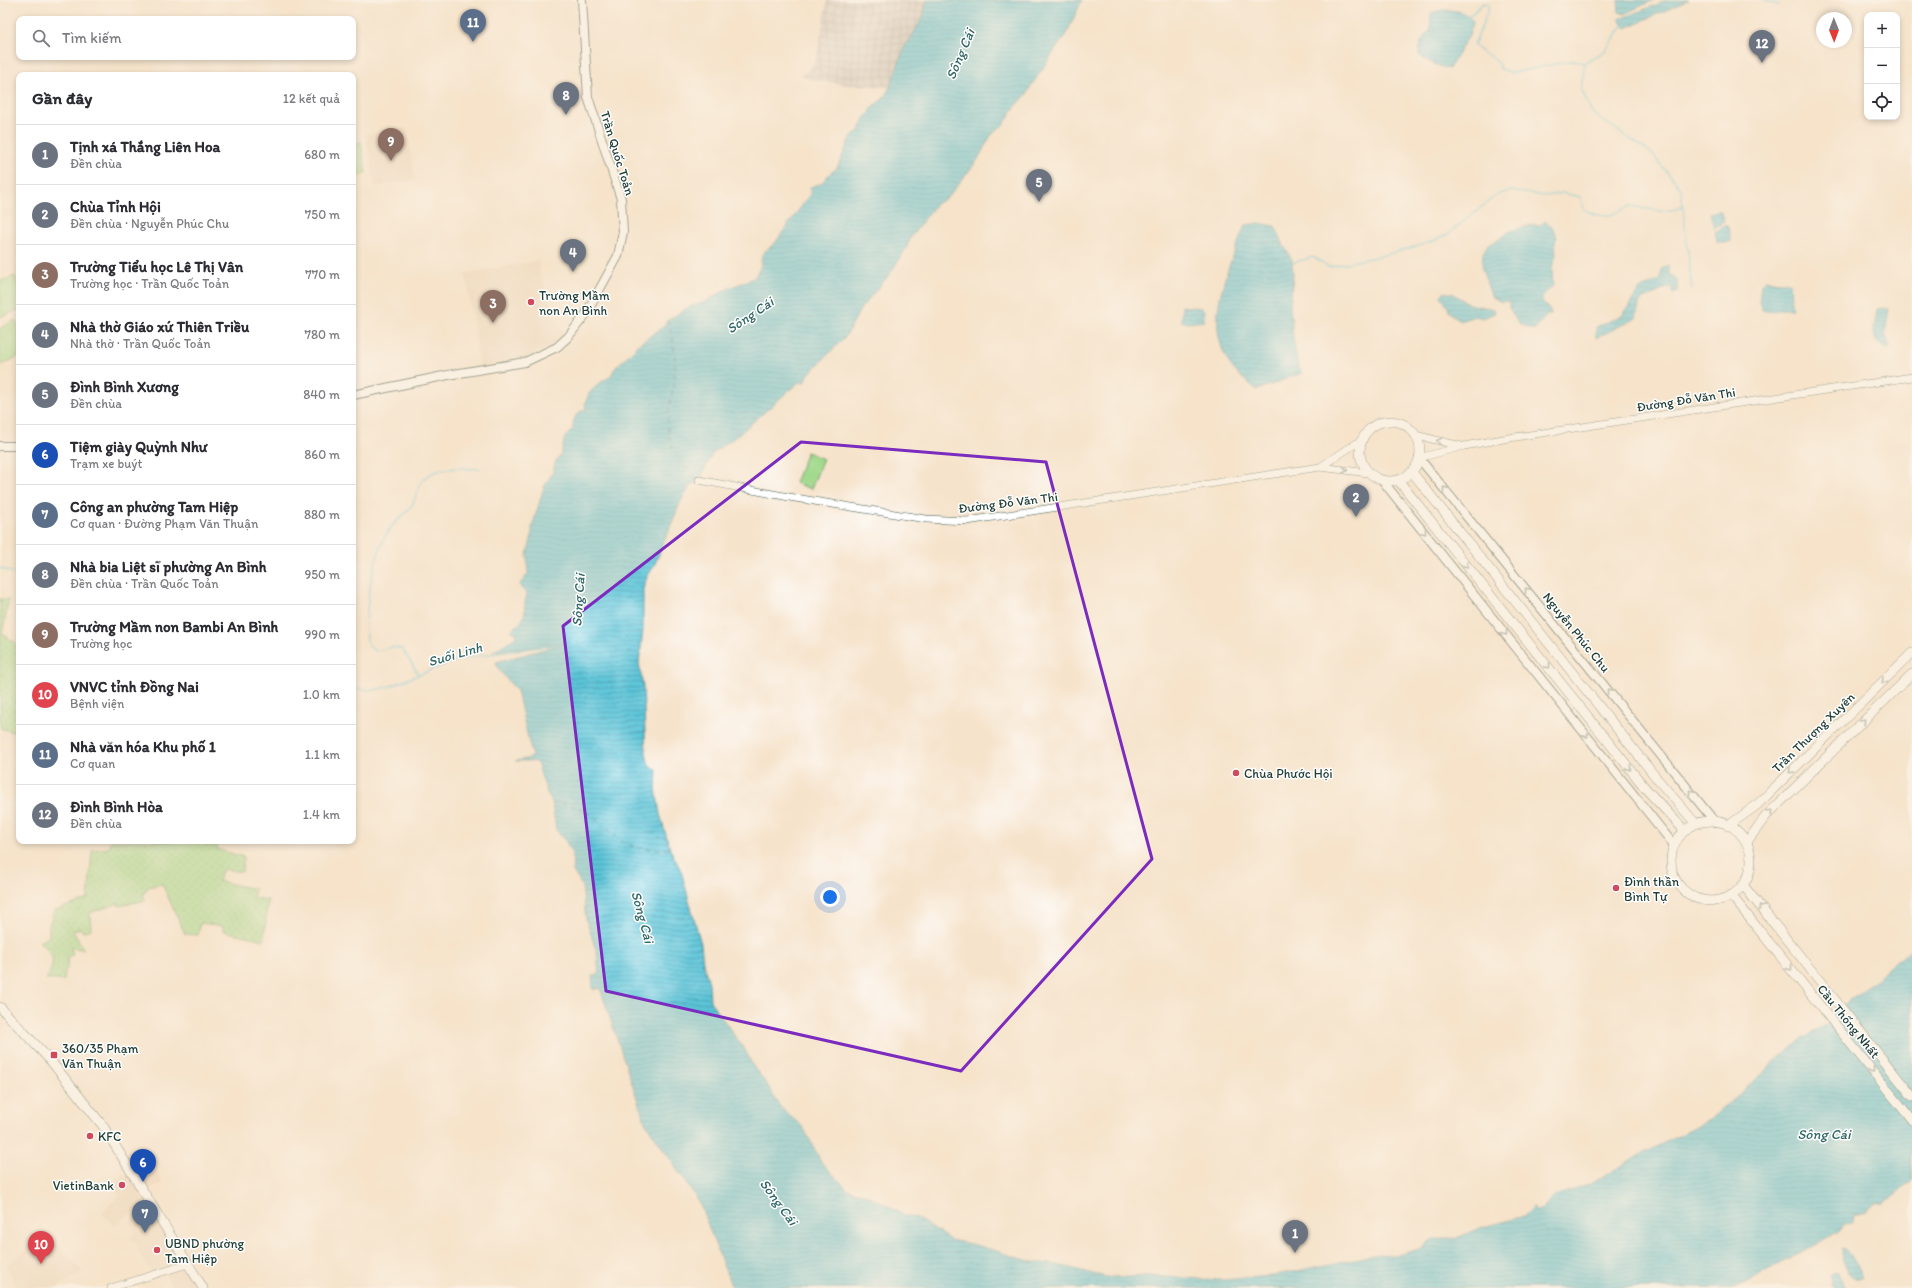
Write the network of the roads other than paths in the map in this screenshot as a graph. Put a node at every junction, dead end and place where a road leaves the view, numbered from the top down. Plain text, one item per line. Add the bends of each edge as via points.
1 (582, 0) edge
2 (1912, 376) edge
3 (356, 394) edge
4 (1415, 436) junction
5 (1363, 440) junction
6 (0, 446) edge
7 (16, 446) edge
8 (1464, 446) junction
9 (1419, 458) junction
10 (1320, 467) junction
11 (1412, 472) junction
12 (1369, 473) junction
13 (698, 480) dead end
14 (1382, 480) junction
15 (1398, 480) junction
16 (1912, 653) edge
17 (1912, 674) edge
18 (1715, 822) junction
19 (1696, 824) junction
20 (1728, 826) junction
21 (1685, 831) junction
22 (1746, 843) junction
23 (1674, 845) junction
24 (1743, 885) junction
25 (1731, 895) junction
26 (0, 1007) edge
27 (1912, 1096) edge
28 (1912, 1120) edge
29 (188, 1264) junction
30 (111, 1288) edge
31 (203, 1288) edge

1 - 3 main road, Trần Quốc Toản via 588,96 621,199 623,232 618,256 586,314 568,337 557,346 525,362
2 - 8 street, Đường Đỗ Văn Thi
4 - 5 main road via 1407,427 1398,422 1388,421 1370,428
8 -> 4 street, Đường Đỗ Văn Thi
4 - 9 main road via 1419,442
5 - 10 street, Đường Đỗ Văn Thi
5 - 12 main road via 1360,455
6 - 7 main road
8 - 9 street, Đường Đỗ Văn Thi
9 - 11 main road
18 -> 9 main road, Nguyễn Phúc Chu
10 -> 12 street, Đường Đỗ Văn Thi
10 - 13 street, Đường Đỗ Văn Thi via 967,521 926,519
11 - 15 main road
11 - 19 main road
12 - 14 main road
14 - 15 main road
14 -> 23 main road
15 -> 21 main road via 1646,789
16 -> 20 main road, Trần Thượng Xuyên via 1757,805
22 -> 17 main road, Trần Thượng Xuyên via 1766,816
18 - 19 main road
18 - 20 main road
19 - 21 main road
20 - 22 main road
21 - 23 main road
22 - 24 main road via 1750,864
23 - 25 main road via 1671,868 1677,882 1686,892 1709,901
24 - 25 main road
27 -> 24 main road, Cầu Thống Nhất
25 -> 28 main road, Cầu Thống Nhất
26 - 29 main road via 50,1060 103,1126
29 - 30 street
29 - 31 main road

